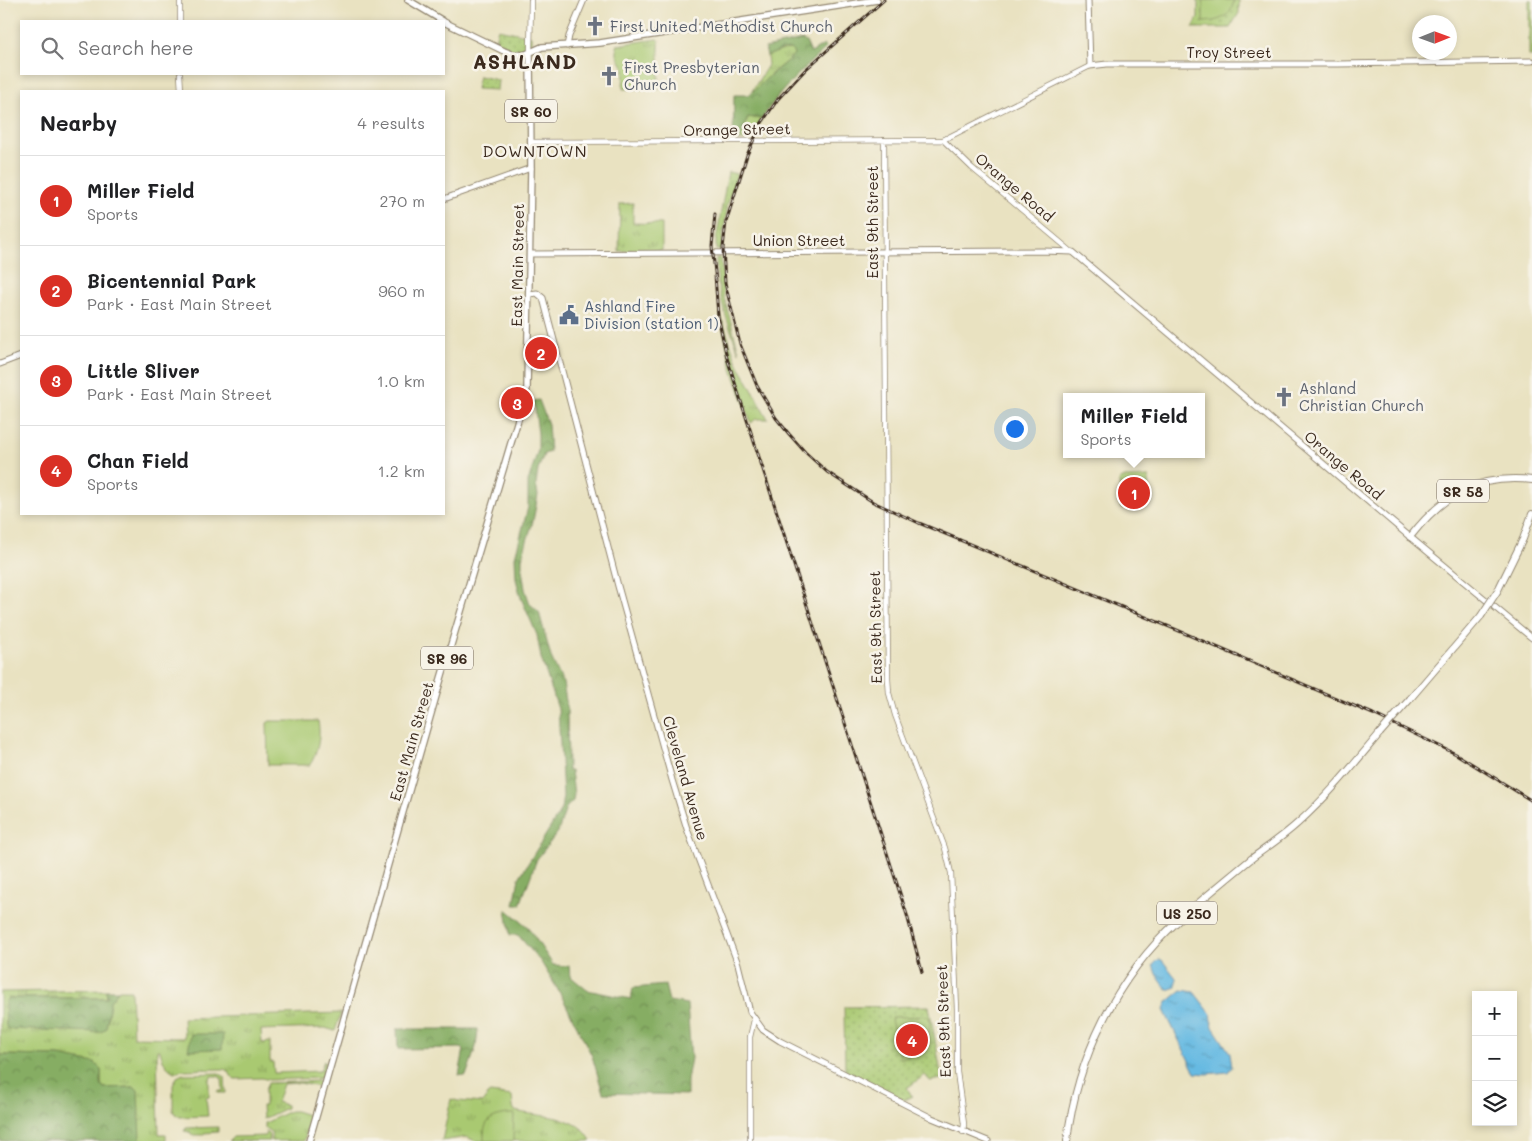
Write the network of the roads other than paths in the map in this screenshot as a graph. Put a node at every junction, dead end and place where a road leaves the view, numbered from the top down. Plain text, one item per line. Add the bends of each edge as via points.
1 (180, 0) edge
2 (408, 0) edge
3 (531, 0) edge
4 (584, 0) edge
5 (877, 0) edge
6 (1088, 0) edge
7 (180, 20) edge
8 (442, 20) edge
9 (445, 22) edge
10 (567, 46) junction
11 (530, 53) junction
12 (1532, 61) edge
13 (1090, 66) junction
14 (180, 75) edge
15 (181, 90) edge
16 (884, 140) junction
17 (943, 140) junction
18 (531, 142) junction
19 (531, 168) junction
20 (445, 199) edge
21 (1071, 251) junction
22 (885, 252) junction
23 (530, 254) junction
24 (529, 294) junction
25 (20, 356) edge
26 (0, 364) edge
27 (1532, 480) edge
28 (1532, 514) edge
29 (1410, 537) junction
30 (1532, 638) edge
31 (754, 1020) junction
32 (963, 1132) junction
33 (309, 1141) edge
34 (750, 1141) edge
35 (988, 1141) edge
36 (1067, 1141) edge

1 - 7 street
2 - 8 main road
3 - 11 street
4 - 10 main road
5 - 10 main road
6 - 13 main road
9 - 11 main road via 508,53
10 - 11 main road via 538,48
11 - 18 main road, SR 60
12 - 13 main road, Troy Street
13 - 17 street, Troy Street
14 - 15 street
16 - 17 street, Orange Street
16 - 18 street, Orange Street
16 - 22 street, East 9th Street
17 - 21 street, Orange Road
18 - 19 main road, SR 60
19 - 20 main road
19 - 23 main road, East Main Street / SR 96
21 - 22 main road, Union Street
21 - 29 main road, Orange Road
22 - 23 main road, Union Street
22 - 32 street, East 9th Street via 889,694 945,848 951,873 957,1072
23 - 24 main road, East Main Street / SR 96
24 - 31 main road, Cleveland Avenue via 537,293 543,298 674,788 738,964
24 - 33 main road, East Main Street / SR 96 via 525,397
25 - 26 main road
27 - 29 highway, SR 58 via 1503,479 1469,487 1439,505
28 - 36 highway, US 250, bridge via 1498,590 1481,616 1338,784 1275,842 1178,921 1138,963 1110,1007 1088,1054
29 - 30 main road, Orange Road
31 - 32 main road, Cleveland Avenue via 773,1037
31 - 34 street via 750,1037
32 - 35 main road, Cleveland Avenue

